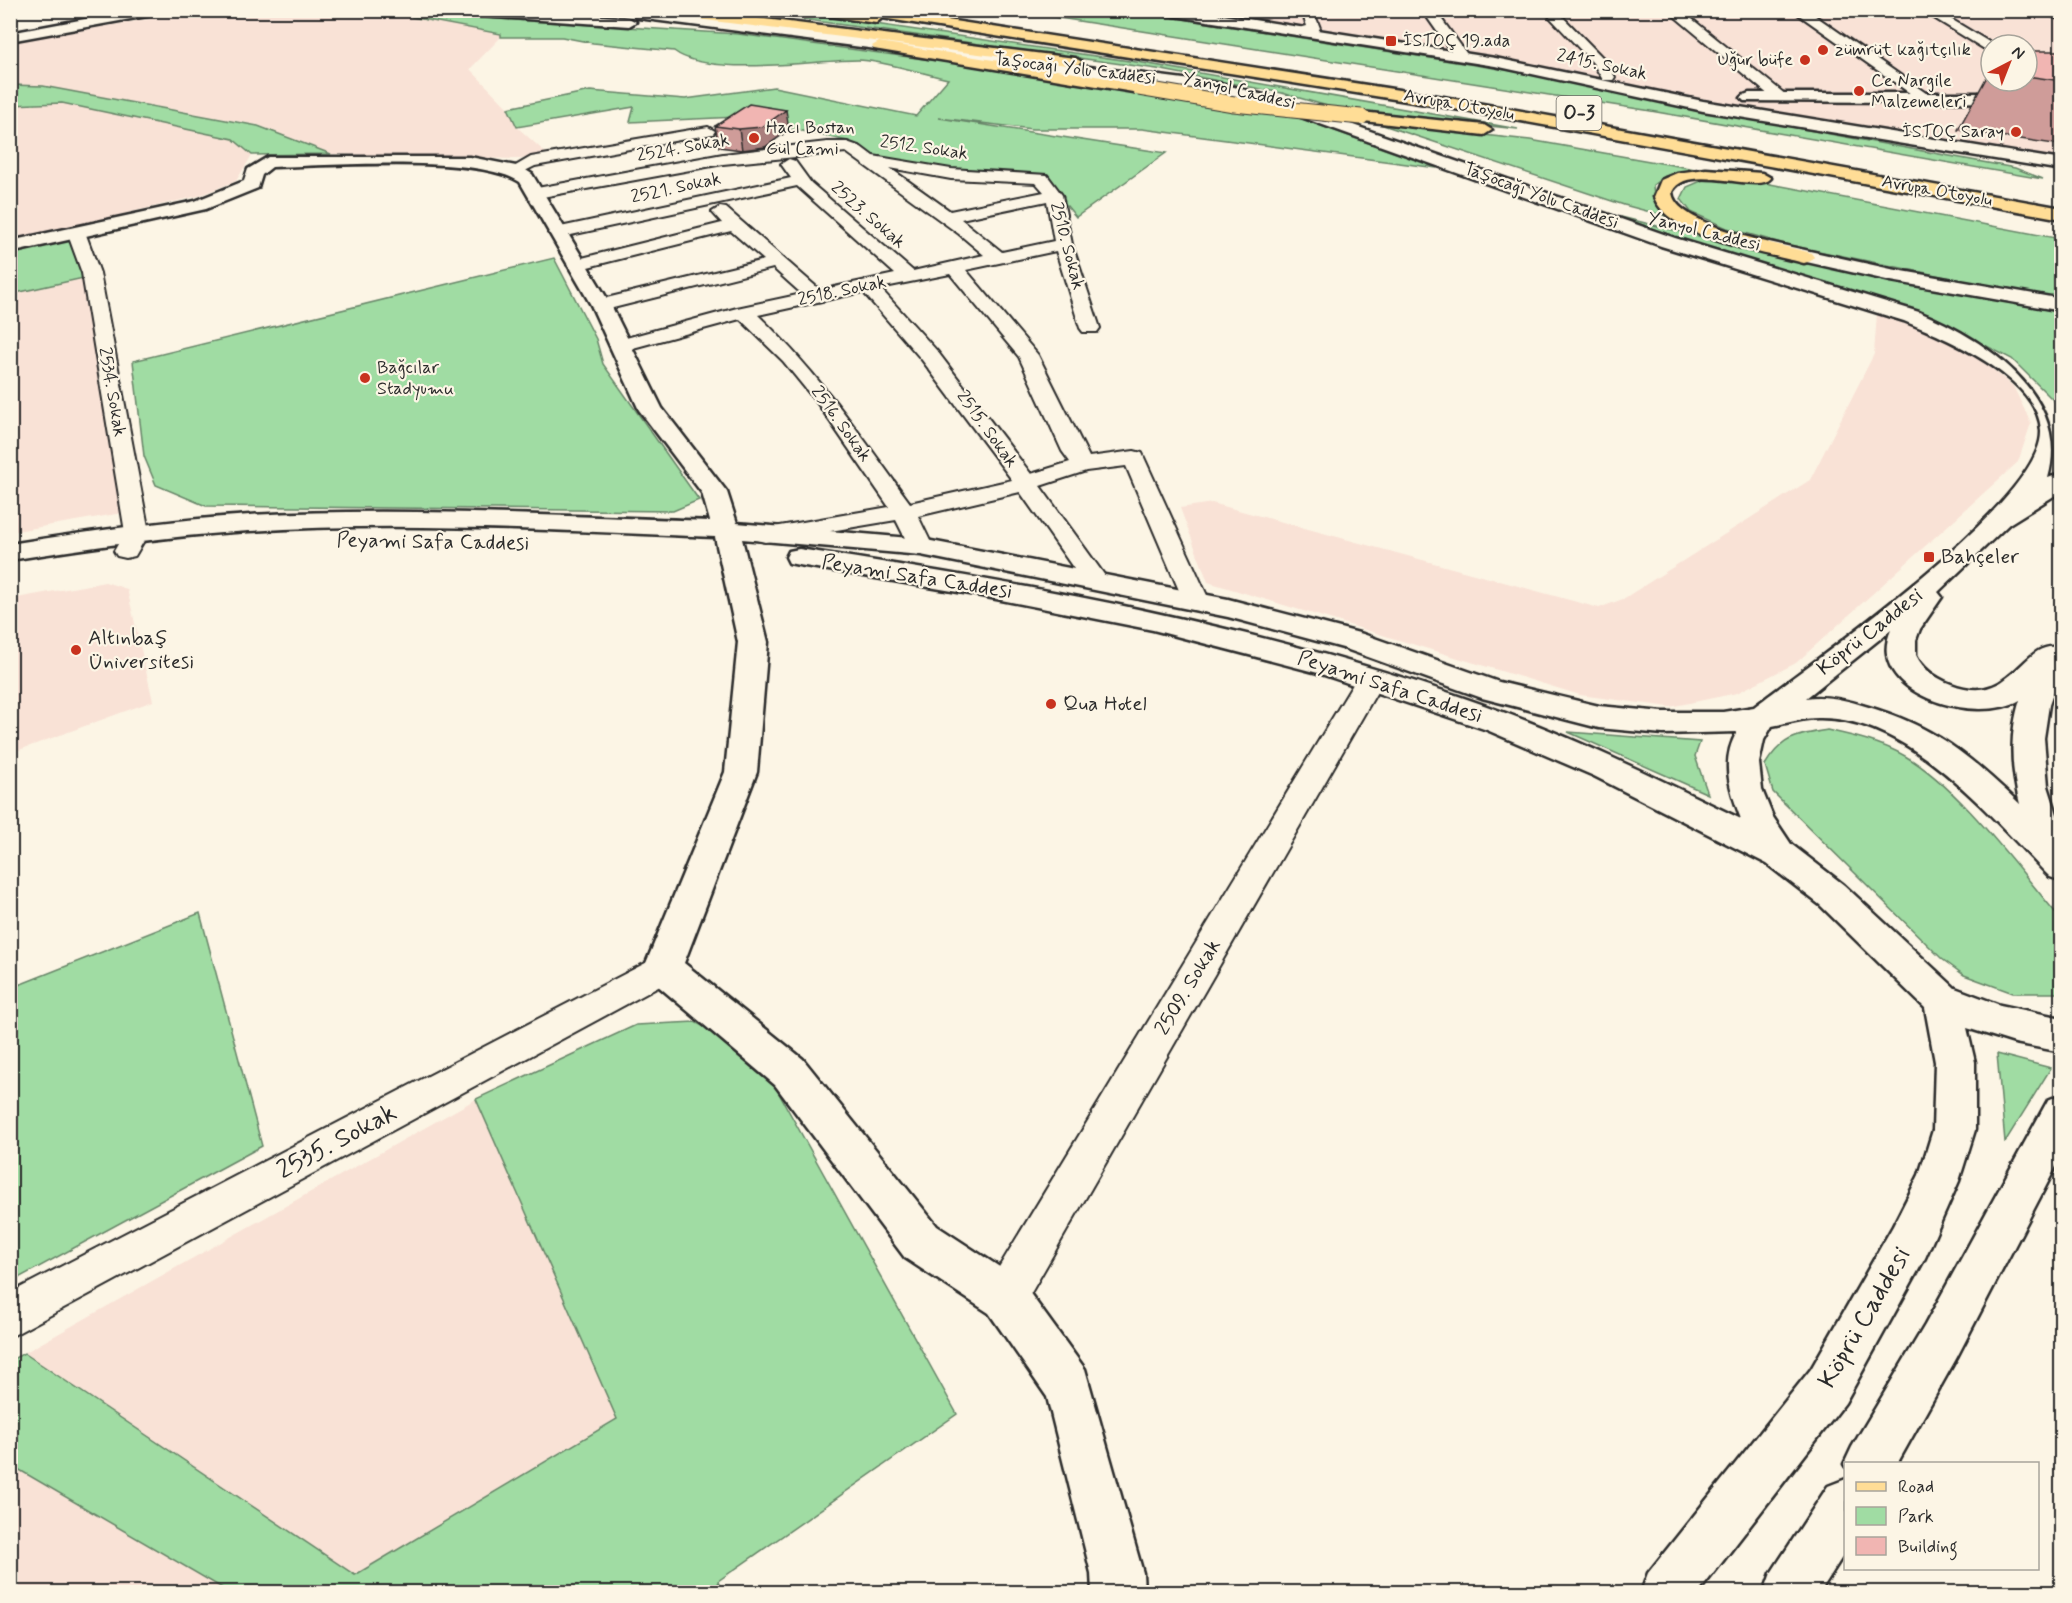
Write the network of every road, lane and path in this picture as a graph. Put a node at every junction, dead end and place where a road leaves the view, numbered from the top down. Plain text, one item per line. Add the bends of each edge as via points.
1 (111, 10) edge
2 (129, 10) edge
3 (158, 10) edge
4 (452, 10) edge
5 (606, 10) edge
6 (657, 10) edge
7 (708, 10) edge
8 (815, 10) edge
9 (854, 10) edge
10 (920, 10) edge
11 (940, 10) edge
12 (1162, 10) edge
13 (1307, 10) edge
14 (1428, 10) edge
15 (1550, 10) edge
16 (1673, 10) edge
17 (1798, 10) edge
18 (1927, 10) edge
19 (2049, 10) edge
20 (1191, 13) edge
21 (966, 17) junction
22 (2061, 17) edge
23 (738, 28) junction
24 (11, 30) edge
25 (1078, 31) dead end
26 (1299, 32) junction
27 (1095, 35) junction
28 (1021, 36) junction
29 (10, 37) edge
30 (1979, 42) edge
31 (879, 46) junction
32 (1462, 57) junction
33 (1075, 62) junction
34 (1608, 77) junction
35 (1363, 89) junction
36 (1926, 98) junction
37 (2061, 98) edge
38 (1781, 99) junction
39 (708, 131) dead end
40 (1505, 132) dead end
41 (1594, 147) dead end
42 (779, 153) junction
43 (868, 160) junction
44 (2061, 166) edge
45 (1028, 178) joint
46 (802, 180) junction
47 (1782, 180) junction
48 (526, 182) junction
49 (1054, 195) junction
50 (1876, 196) junction
51 (2061, 198) edge
52 (708, 202) junction
53 (2061, 214) edge
54 (947, 217) junction
55 (734, 225) junction
56 (76, 232) junction
57 (2061, 232) edge
58 (557, 233) junction
59 (1063, 244) junction
60 (10, 247) edge
61 (998, 257) junction
62 (1804, 257) junction
63 (776, 262) junction
64 (576, 265) junction
65 (954, 267) junction
66 (909, 277) junction
67 (868, 286) junction
68 (817, 297) junction
69 (601, 305) junction
70 (2061, 305) edge
71 (744, 312) junction
72 (1090, 328) dead end
73 (621, 345) junction
74 (1083, 465) junction
75 (2061, 480) edge
76 (1027, 485) junction
77 (904, 512) junction
78 (2000, 518) junction
79 (765, 535) junction
80 (132, 541) junction
81 (730, 541) junction
82 (921, 547) junction
83 (10, 552) edge
84 (1947, 571) junction
85 (10, 572) edge
86 (1095, 580) junction
87 (1197, 602) junction
88 (2056, 645) edge
89 (1371, 678) junction
90 (1762, 717) junction
91 (1779, 854) junction
92 (2060, 864) edge
93 (663, 969) junction
94 (1941, 1000) junction
95 (2061, 1035) edge
96 (2061, 1113) edge
97 (1005, 1297) junction
98 (10, 1316) edge
99 (1870, 1462) edge
100 (1844, 1506) edge
101 (1118, 1593) edge
102 (1666, 1593) edge
103 (1790, 1593) edge

1 - 24 main road
2 - 24 main road
3 - 29 main road
4 - 23 main road
5 - 23 main road
6 - 33 main road
7 - 33 main road, Yanyol Caddesi
8 - 28 main road
9 - 28 main road, Avrupa Otoyolu / O-3
10 - 21 main road, Avrupa Otoyolu / O-3
11 - 21 main road
12 - 20 main road, 2415. Sokak
13 - 26 street via 1314,28
14 - 32 street
15 - 34 street
16 - 38 street
17 - 36 street
18 - 30 street
19 - 22 street
20 - 26 main road, 2415. Sokak
21 - 27 main road, Avrupa Otoyolu / O-3
23 - 31 main road, Taşocağı Yolu Caddesi
25 - 27 main road
26 - 32 main road, 2415. Sokak
27 - 51 main road, Avrupa Otoyolu / O-3 via 1460,93
28 - 35 main road, Avrupa Otoyolu / O-3
31 - 40 main road, bridge via 1234,104
31 - 78 main road, Taşocağı Yolu Caddesi via 1182,81 1266,100 1714,257 1924,322 2008,367 2035,392 2050,417 2052,438 2047,458 2028,488
32 - 34 main road via 1532,63
32 - 44 main road, 2415. Sokak via 1703,106
33 - 62 main road, Yanyol Caddesi via 1235,87 1277,98 1624,213
34 - 38 main road via 1715,98
35 - 50 main road via 1459,113
35 - 53 main road, Avrupa Otoyolu / O-3
36 - 37 main road
36 - 38 main road
39 - 48 street via 531,162
41 - 47 main road
42 - 43 street, 2524. Sokak via 838,146 856,150
42 - 46 street, 2523. Sokak
42 - 48 street, 2524. Sokak
43 - 45 street, 2512. Sokak via 951,174
43 - 54 street, 2512. Sokak
45 - 49 street, 2510. Sokak via 1041,178
46 - 52 street, 2521. Sokak
46 - 66 street, 2523. Sokak
47 - 50 main road
47 - 62 main road via 1690,175 1669,182 1662,195 1671,209 1702,227
48 - 56 main road via 470,162 268,162 254,173 252,184 228,195 200,205
48 - 58 main road
49 - 54 street
49 - 59 street, 2510. Sokak
50 - 57 main road
52 - 55 street
52 - 58 street, 2521. Sokak
54 - 61 street, 2512. Sokak
55 - 63 street
55 - 64 street
56 - 60 main road
56 - 80 street, 2534. Sokak via 91,273
58 - 64 main road
59 - 61 street, 2518. Sokak
59 - 72 street, 2510. Sokak
61 - 65 street, 2518. Sokak
62 - 70 main road, Yanyol Caddesi
63 - 68 street
63 - 69 street
64 - 69 main road
65 - 66 street, 2518. Sokak
65 - 74 street via 1028,355
66 - 67 street, 2518. Sokak
67 - 68 street, 2518. Sokak
67 - 76 street, 2515. Sokak via 915,335 969,402
68 - 71 street, 2518. Sokak
69 - 73 main road
71 - 73 street, 2518. Sokak
71 - 77 street, 2516. Sokak via 826,400
73 - 81 main road via 651,410 714,492
74 - 76 street
74 - 87 street via 1134,458
75 - 78 main road, Köprü Caddesi
76 - 77 street
76 - 86 street, 2515. Sokak
77 - 79 street
77 - 82 street, 2516. Sokak
78 - 84 main road, Köprü Caddesi
79 - 81 main road
79 - 82 main road
80 - 81 main road, Peyami Safa Caddesi
80 - 83 main road
80 - 85 main road, Peyami Safa Caddesi
81 - 89 main road, Peyami Safa Caddesi via 788,556 1101,608 1211,633
81 - 93 main road via 753,642 741,772
82 - 86 main road
84 - 88 main road via 1902,639 1904,659 1919,679 1937,692 1978,701 1998,698 2014,688
84 - 90 main road, Köprü Caddesi
86 - 87 main road
87 - 90 main road via 1353,641 1493,691 1599,717 1723,723
88 - 92 main road via 2030,720 2028,764 2035,805
89 - 91 main road, Peyami Safa Caddesi via 1500,722
89 - 97 street, 2509. Sokak
90 - 91 main road via 1748,740 1743,763 1746,790 1758,822
90 - 92 main road via 1818,707 1881,721 1928,743 1968,772
91 - 94 main road via 1832,895
93 - 97 main road via 789,1072 921,1242
93 - 98 street, 2535. Sokak
94 - 95 main road via 2001,1023
94 - 102 main road, Köprü Caddesi via 1955,1062 1954,1130 1938,1181 1909,1242 1828,1386
96 - 99 main road via 1941,1341
97 - 101 main road via 1068,1386 1117,1573
100 - 103 main road

